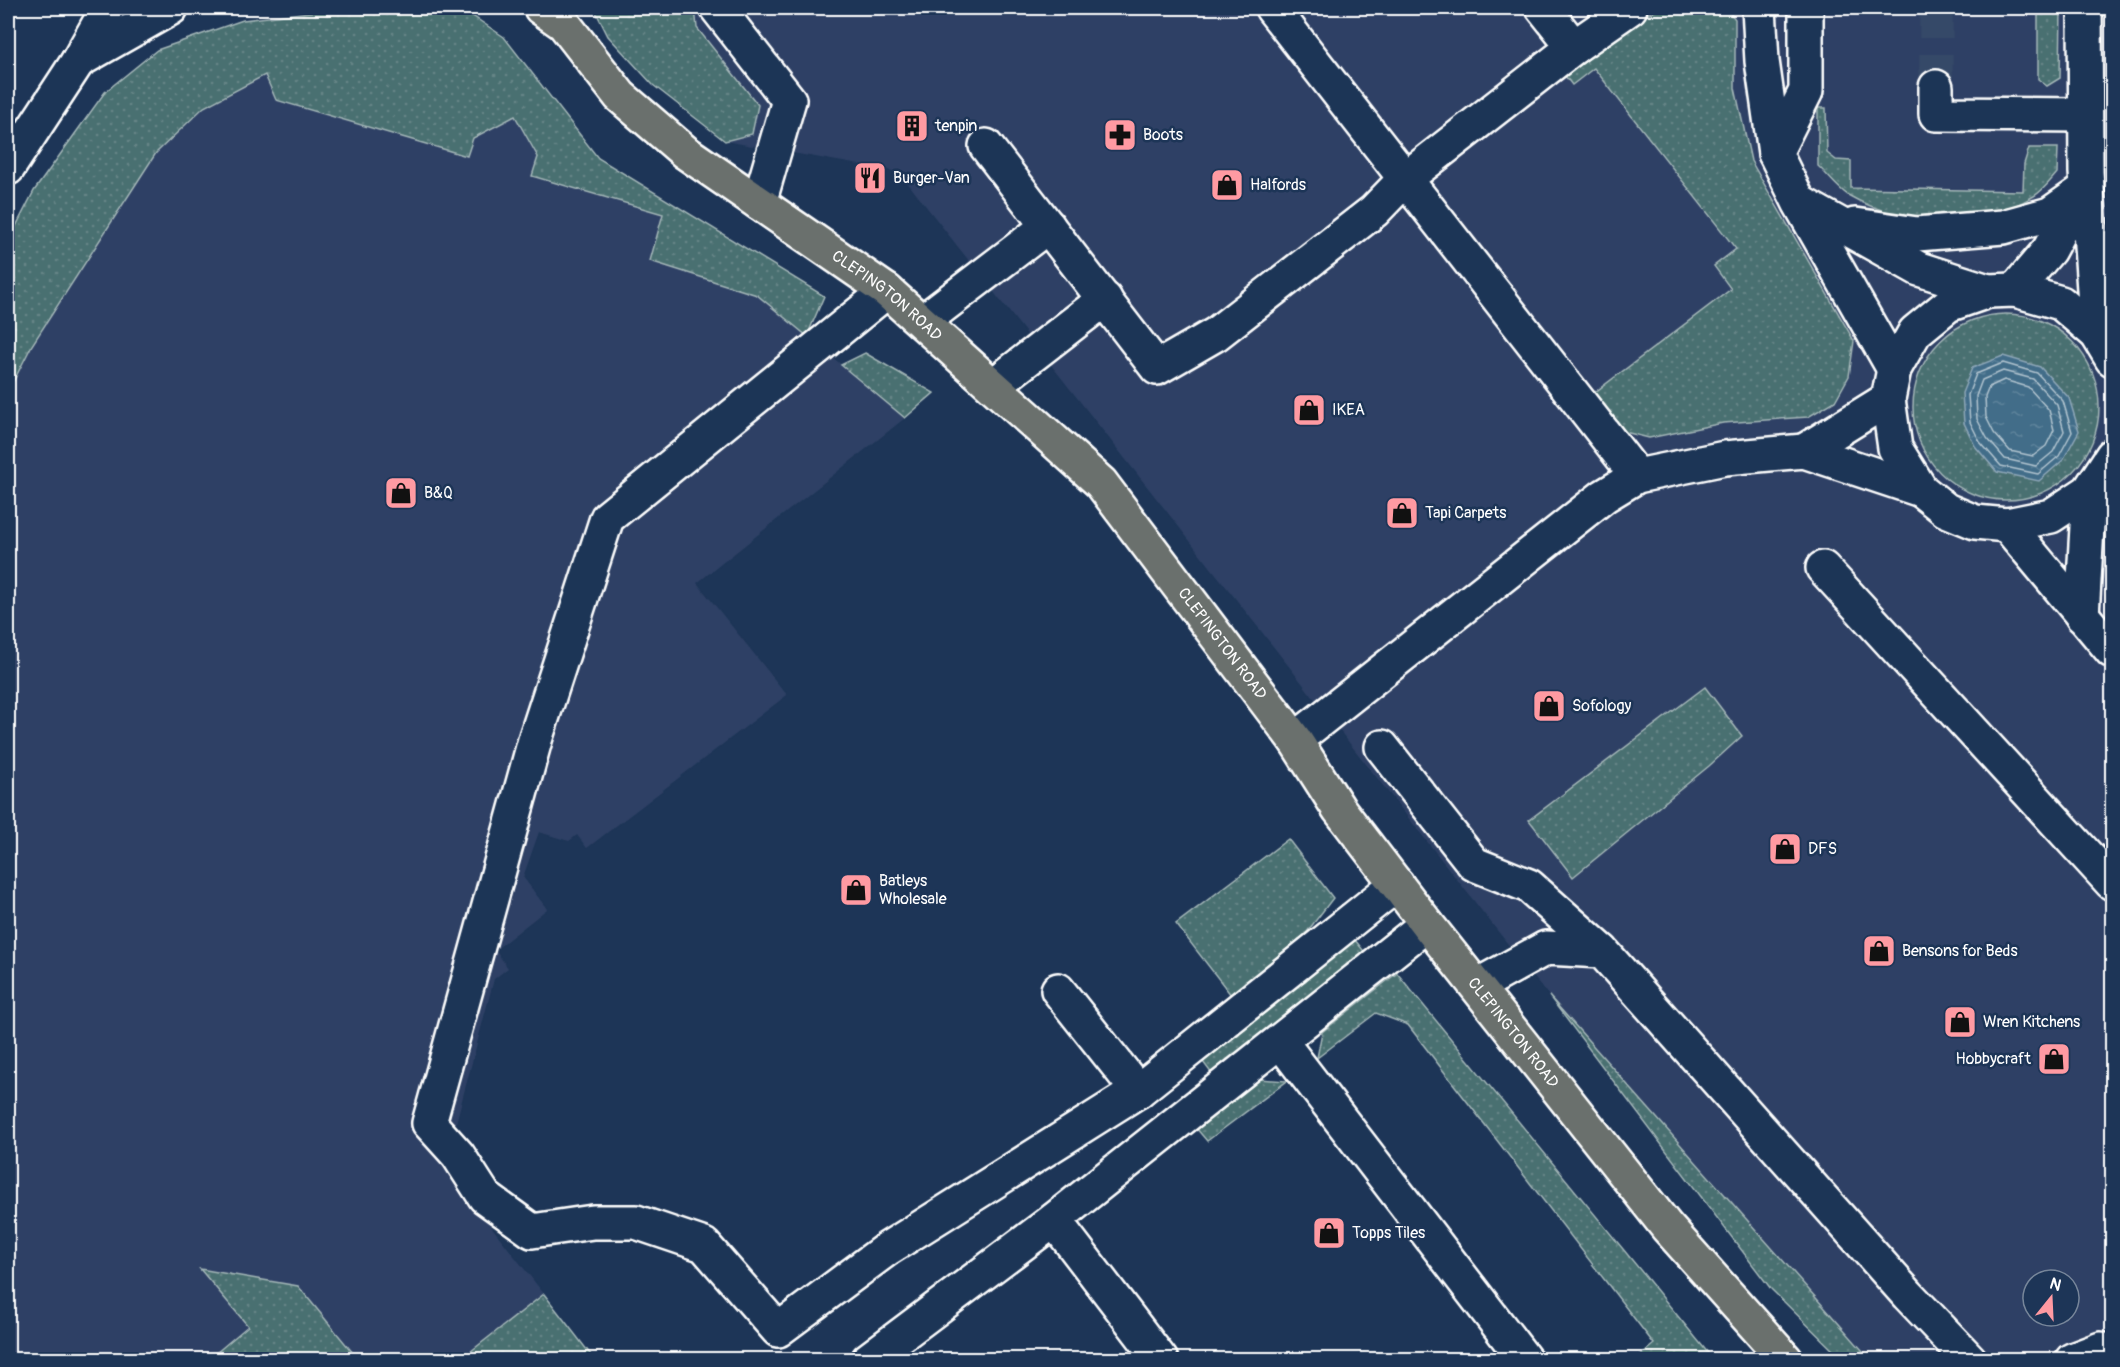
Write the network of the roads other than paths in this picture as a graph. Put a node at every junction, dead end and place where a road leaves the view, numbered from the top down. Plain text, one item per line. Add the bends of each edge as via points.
1 (108, 8) edge
2 (171, 8) edge
3 (717, 8) edge
4 (1272, 8) edge
5 (1543, 8) edge
6 (1630, 8) edge
7 (1759, 8) edge
8 (1806, 8) edge
9 (2085, 8) edge
10 (556, 13) edge
11 (1574, 47) junction
12 (78, 61) junction
13 (1936, 87) tunnel mouth
14 (2085, 115) junction
15 (986, 146) dead end
16 (1775, 153) junction
17 (8, 168) edge
18 (1405, 179) junction
19 (2083, 183) junction
20 (1799, 202) junction
21 (759, 203) junction
22 (1832, 222) junction
23 (1048, 226) junction
24 (2002, 290) junction
25 (887, 291) junction
26 (1104, 299) junction
27 (922, 322) junction
28 (2105, 347) edge
29 (1891, 384) junction
30 (994, 385) junction
31 (1803, 451) junction
32 (2112, 459) edge
33 (1637, 476) junction
34 (1922, 490) junction
35 (2089, 491) junction
36 (2007, 525) junction
37 (1823, 568) dead end
38 (2082, 616) junction
39 (2112, 651) edge
40 (1295, 740) junction
41 (1382, 747) dead end
42 (2112, 883) edge
43 (1396, 884) junction
44 (1428, 924) junction
45 (1602, 951) junction
46 (1477, 986) junction
47 (1058, 990) dead end
48 (1281, 1042) junction
49 (1137, 1091) junction
50 (1054, 1220) junction
51 (868, 1359) edge
52 (1161, 1359) edge
53 (1525, 1359) edge
54 (1786, 1359) edge
55 (1970, 1359) edge
56 (2072, 1359) edge
57 (2112, 1359) edge

1 - 12 street
2 - 12 street
3 - 21 street via 789,100
4 - 18 street
5 - 11 street
6 - 11 street
7 - 16 street
8 - 16 street via 1806,92
9 - 14 street
10 - 21 main road, CLEPINGTON ROAD via 620,96 685,152
11 - 18 street
12 - 17 street
13 - 14 street via 1936,114
14 - 19 street
15 - 23 street
16 - 20 street
18 - 26 street via 1374,211 1216,334 1157,368
18 - 33 street
19 - 22 street via 2050,214 2003,227 1917,234
19 - 24 street via 2049,250
19 - 28 street
20 - 22 street
20 - 29 street
21 - 25 main road, CLEPINGTON ROAD
22 - 24 street via 1919,269
23 - 26 street
23 - 27 street
24 - 28 street via 2061,303
24 - 29 street via 1948,305 1915,332
25 - 27 main road, CLEPINGTON ROAD
25 - 49 street via 607,518 535,740 429,1122 458,1155 485,1197 532,1231 592,1222 636,1222 704,1245 778,1330 887,1249
26 - 30 street
27 - 30 main road, CLEPINGTON ROAD
29 - 31 street
29 - 34 street via 1895,448
30 - 40 main road, CLEPINGTON ROAD via 1101,483
31 - 33 street via 1725,458
31 - 34 street
32 - 35 street
33 - 40 street via 1604,496
34 - 36 street via 1946,510 1976,522
35 - 36 street via 2051,516
35 - 38 street
36 - 38 street
37 - 42 street
38 - 39 street
40 - 43 main road, CLEPINGTON ROAD via 1339,809
41 - 45 street via 1474,864 1529,886
43 - 44 main road, CLEPINGTON ROAD
43 - 49 street
44 - 46 main road, CLEPINGTON ROAD
44 - 48 street
45 - 46 street via 1546,948
45 - 55 street via 1908,1295
46 - 54 main road, CLEPINGTON ROAD via 1666,1227
47 - 49 street
48 - 50 street
48 - 53 street
50 - 51 street
50 - 52 street
56 - 57 street via 2101,1349

